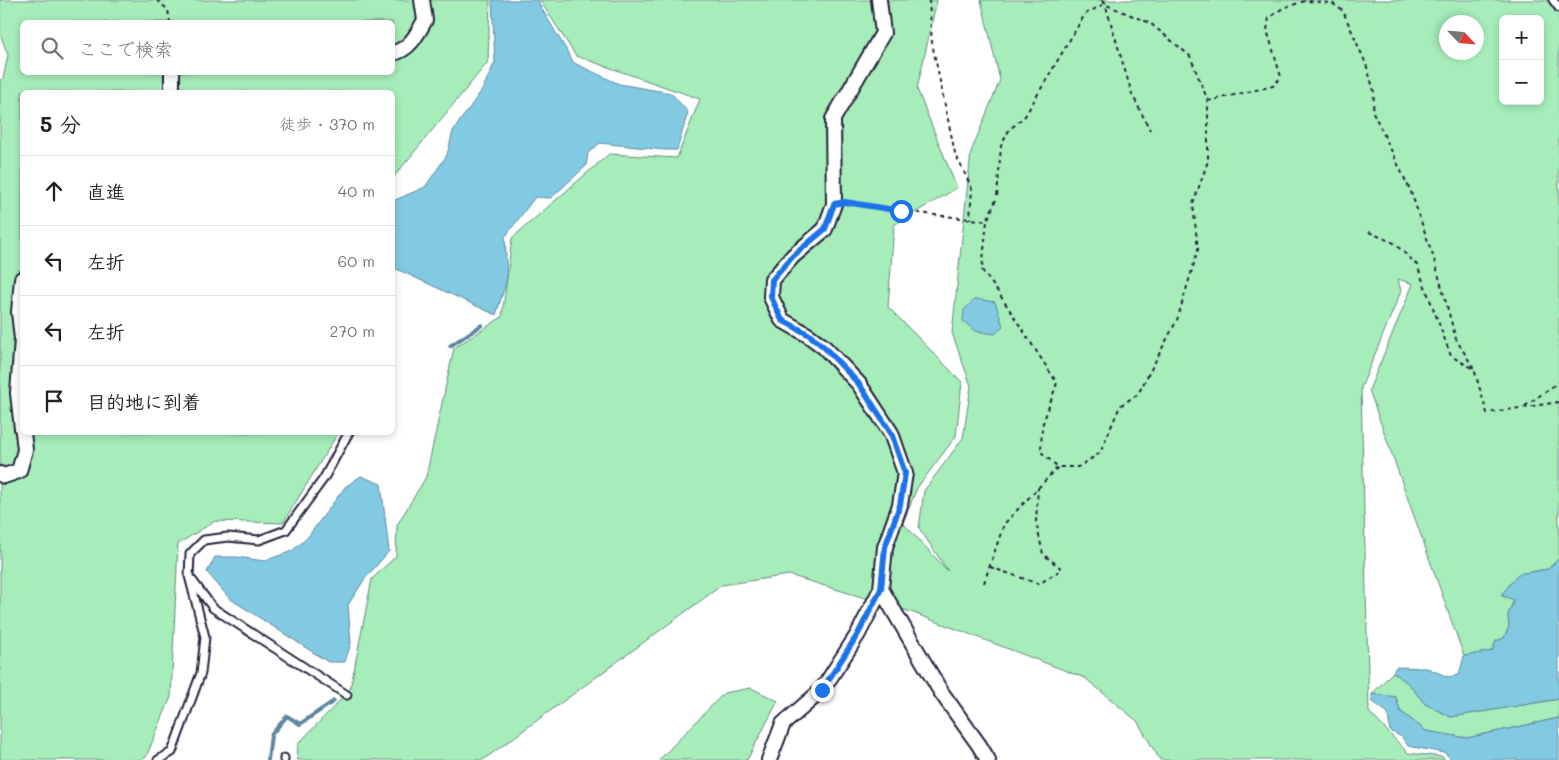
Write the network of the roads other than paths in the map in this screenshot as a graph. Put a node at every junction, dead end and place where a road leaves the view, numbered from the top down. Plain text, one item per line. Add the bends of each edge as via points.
1 (422, 0) edge
2 (879, 0) edge
3 (1553, 0) edge
4 (1559, 8) edge
5 (395, 52) edge
6 (172, 75) edge
7 (172, 90) edge
8 (20, 301) edge
9 (20, 321) edge
10 (20, 366) edge
11 (20, 408) edge
12 (23, 435) edge
13 (347, 435) edge
14 (0, 474) edge
15 (189, 576) junction
16 (881, 589) junction
17 (347, 695) dead end
18 (158, 760) edge
19 (768, 760) edge
20 (988, 760) edge

1 - 5 street via 425,20 413,41
2 - 16 street via 883,33 832,119 834,204 825,229 793,256 772,280 771,297 782,320 824,347 859,384 891,433 905,473 900,505 885,547
3 - 4 lane
6 - 7 street
8 - 9 street
10 - 11 street
12 - 14 street via 25,450 19,472
13 - 15 lane via 324,478 286,530 259,540 228,537 204,540 190,554
15 - 17 lane via 213,608
15 - 18 lane via 205,637 201,673 172,752
16 - 19 street via 858,634 822,690 783,724
16 - 20 street via 941,692

